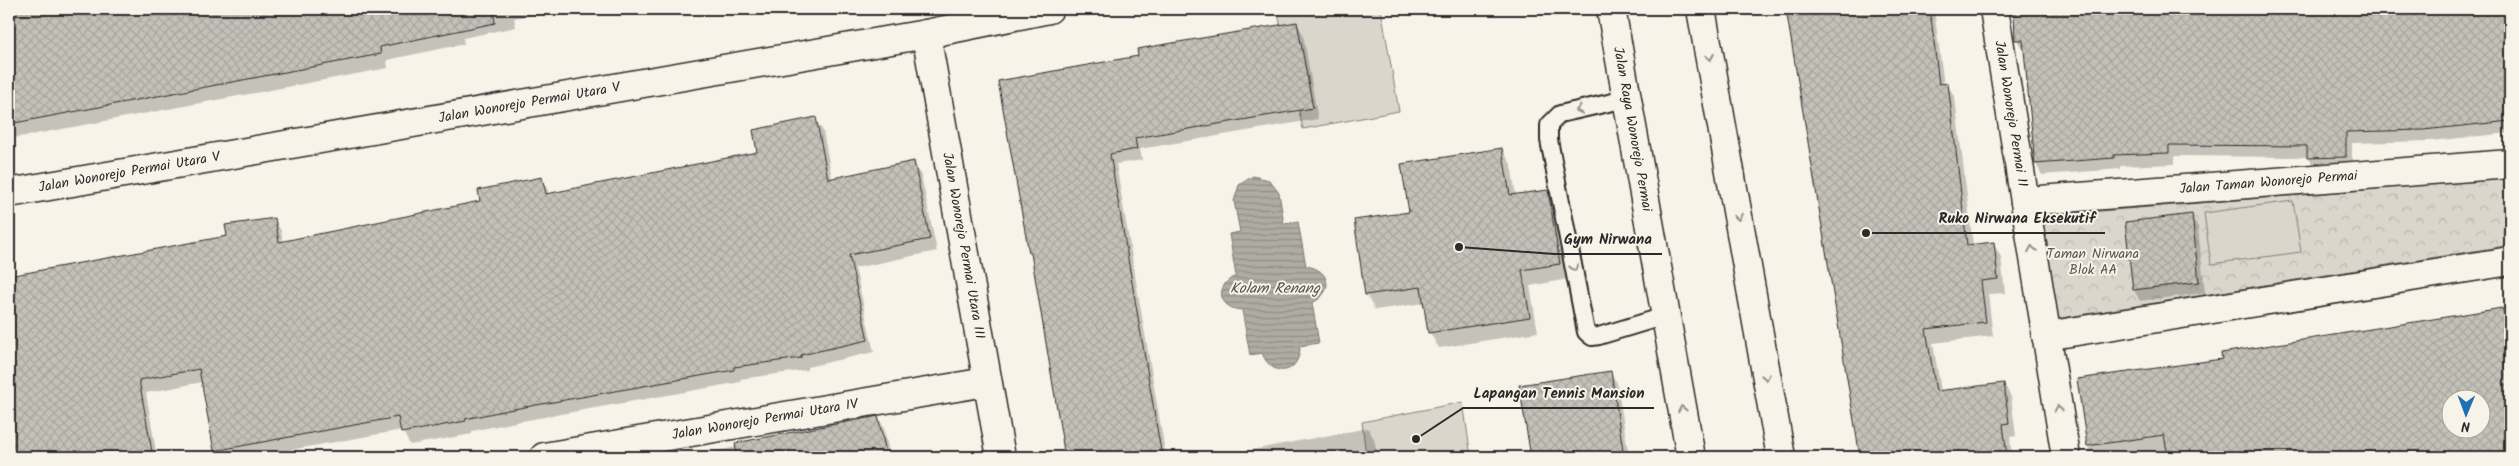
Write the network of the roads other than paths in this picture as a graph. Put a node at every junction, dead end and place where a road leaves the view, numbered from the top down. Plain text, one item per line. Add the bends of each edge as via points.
1 (1048, 9) edge
2 (1610, 9) edge
3 (1701, 9) edge
4 (1994, 9) edge
5 (926, 34) junction
6 (1626, 99) junction
7 (2510, 164) edge
8 (9, 193) edge
9 (2025, 201) junction
10 (2510, 260) edge
11 (1665, 316) junction
12 (2046, 336) junction
13 (986, 382) junction
14 (544, 457) edge
15 (1001, 457) edge
16 (1691, 457) edge
17 (1780, 457) edge
18 (2066, 457) edge

1 - 5 street, Jalan Wonorejo Permai Utara V
2 - 6 street, Jalan Raya Wonorejo Permai
3 -> 17 street
4 - 9 street, Jalan Wonorejo Permai II
5 - 8 street, Jalan Wonorejo Permai Utara V
5 - 13 street, Jalan Wonorejo Permai Utara III
6 - 11 street, Jalan Raya Wonorejo Permai
6 -> 11 lane via 1560,114 1549,125 1549,140 1586,332 1592,337 1599,336
7 - 9 street, Jalan Taman Wonorejo Permai
12 -> 9 street, Jalan Wonorejo Permai II
10 - 12 street
16 -> 11 street, Jalan Raya Wonorejo Permai
18 -> 12 street, Jalan Wonorejo Permai II
13 - 14 street, Jalan Wonorejo Permai Utara IV
13 - 15 street, Jalan Wonorejo Permai Utara III

